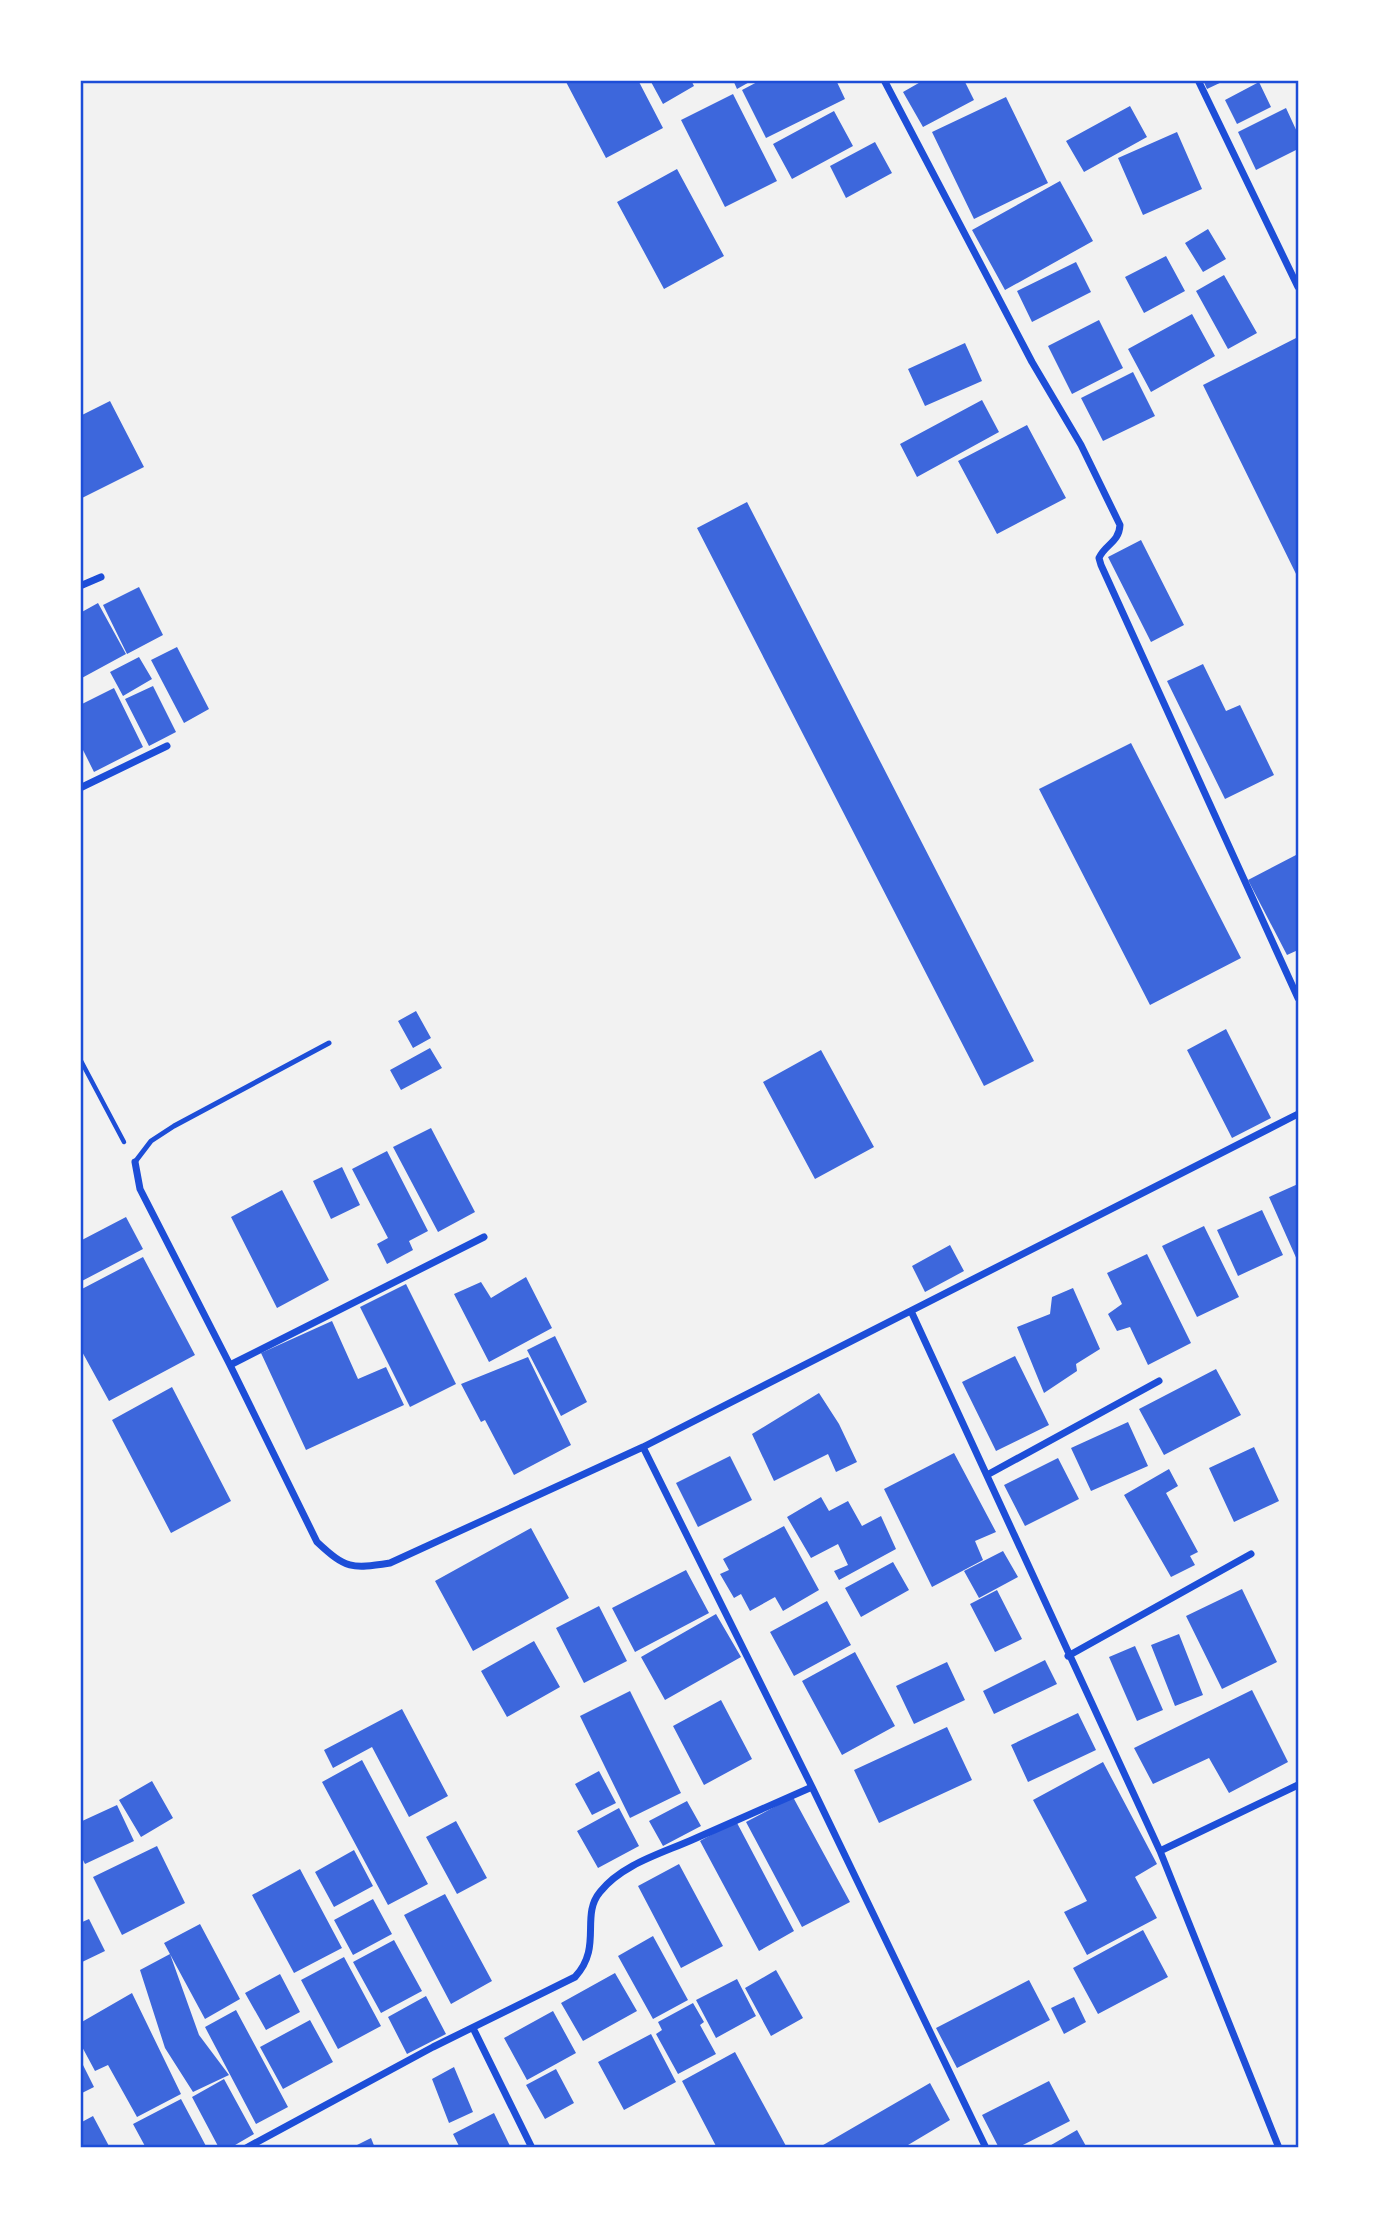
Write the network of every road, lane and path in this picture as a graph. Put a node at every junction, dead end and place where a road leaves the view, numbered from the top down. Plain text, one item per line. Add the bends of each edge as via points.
1 (884, 80) edge
2 (1198, 80) edge
3 (1298, 287) edge
4 (101, 577) dead end
5 (80, 586) edge
6 (167, 746) dead end
7 (80, 788) edge
8 (1298, 998) edge
9 (329, 1043) dead end
10 (80, 1059) edge
11 (1298, 1114) edge
12 (135, 1162) junction
13 (484, 1237) dead end
14 (911, 1311) junction
15 (230, 1366) junction
16 (1159, 1381) dead end
17 (643, 1447) junction
18 (987, 1475) junction
19 (1251, 1554) dead end
20 (1068, 1656) junction
21 (1298, 1785) edge
22 (813, 1787) junction
23 (1160, 1852) junction
24 (473, 2028) junction
25 (246, 2147) edge
26 (532, 2147) edge
27 (986, 2147) edge
28 (1279, 2147) edge

1 - 8 street via 1120,526 1115,542 1099,558 1101,565
2 - 3 street
4 - 5 street
6 - 7 street
9 - 12 lane via 174,1126 150,1141
10 - 12 path
11 - 14 street
12 - 15 street via 140,1189
13 - 15 street
14 - 17 street
14 - 18 street
15 - 17 street via 317,1542 333,1557 356,1568 390,1563
16 - 18 street
17 - 22 street
18 - 20 street
19 - 20 street
20 - 23 street
21 - 23 street
22 - 24 street via 627,1869 598,1893 585,1967 575,1977
22 - 27 street
23 - 28 street
24 - 25 street
24 - 26 street

